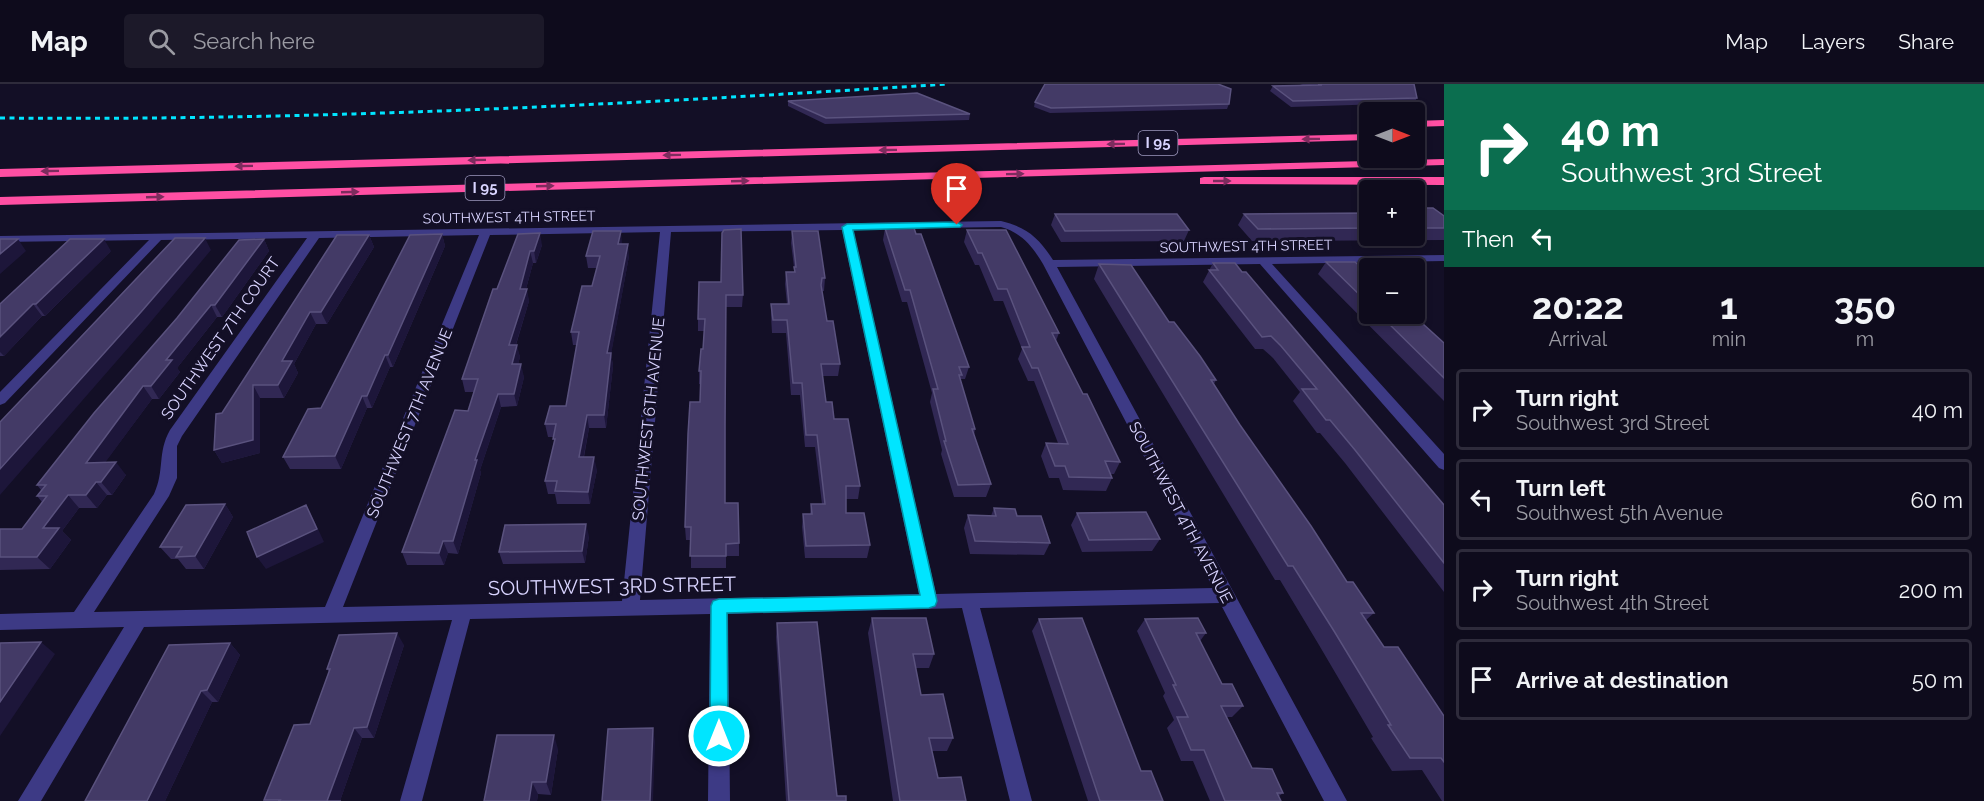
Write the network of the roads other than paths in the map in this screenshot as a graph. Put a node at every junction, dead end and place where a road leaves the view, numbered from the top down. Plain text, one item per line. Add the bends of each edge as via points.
1 (1444, 123) edge
2 (1425, 124) edge
3 (1359, 126) edge
4 (1359, 137) edge
5 (946, 148) junction
6 (30, 160) dead end
7 (1444, 162) edge
8 (387, 163) junction
9 (1080, 172) junction
10 (0, 173) edge
11 (1444, 181) edge
12 (97, 199) junction
13 (0, 201) edge
14 (0, 208) edge
15 (847, 227) junction
16 (1018, 228) joint
17 (666, 230) junction
18 (486, 232) junction
19 (315, 235) junction
20 (158, 237) junction
21 (0, 239) edge
22 (1444, 258) edge
23 (1263, 261) junction
24 (1049, 264) junction
25 (0, 400) edge
26 (1444, 464) edge
27 (1225, 595) junction
28 (929, 601) junction
29 (969, 601) junction
30 (719, 606) junction
31 (630, 608) junction
32 (463, 612) junction
33 (331, 614) junction
34 (139, 618) junction
35 (79, 620) junction
36 (0, 622) edge
37 (29, 801) edge
38 (411, 801) edge
39 (719, 801) edge
40 (1022, 801) edge
41 (1336, 801) edge

1 - 2 highway
3 - 5 highway via 1066,135
4 -> 5 highway, I 95
5 -> 8 highway, I 95
6 - 8 highway via 270,155
7 - 9 highway, I 95
8 -> 10 highway, I 95
9 -> 11 highway via 1153,181
12 -> 9 highway, I 95
12 - 13 highway, I 95
12 - 14 highway
15 - 16 street, SOUTHWEST 4TH STREET via 1001,224
15 - 17 street, SOUTHWEST 4TH STREET
15 - 28 street
16 - 24 street, SOUTHWEST 4TH AVENUE via 1032,237
17 - 18 street, SOUTHWEST 4TH STREET
17 - 31 street, SOUTHWEST 6TH AVENUE
18 - 19 street, SOUTHWEST 4TH STREET
18 - 33 street, SOUTHWEST 7TH AVENUE
19 - 20 street, SOUTHWEST 4TH STREET
19 - 35 street, SOUTHWEST 7TH COURT via 175,434 169,446 169,478 161,496
20 - 21 street, SOUTHWEST 4TH STREET
20 - 25 street
22 - 23 street, SOUTHWEST 4TH STREET
23 - 24 street, SOUTHWEST 4TH STREET
23 - 26 street
24 - 27 street, SOUTHWEST 4TH AVENUE
27 - 29 street, SOUTHWEST 3RD STREET
27 - 41 street, SOUTHWEST 4TH AVENUE
28 - 29 street, SOUTHWEST 3RD STREET
28 - 30 street, SOUTHWEST 3RD STREET
29 - 40 street
30 - 31 street, SOUTHWEST 3RD STREET
30 - 39 street
31 - 32 street, SOUTHWEST 3RD STREET
32 - 33 street, SOUTHWEST 3RD STREET
32 - 38 street
33 - 34 street, SOUTHWEST 3RD STREET
34 - 35 street, SOUTHWEST 3RD STREET
34 - 37 street
35 - 36 street, SOUTHWEST 3RD STREET

